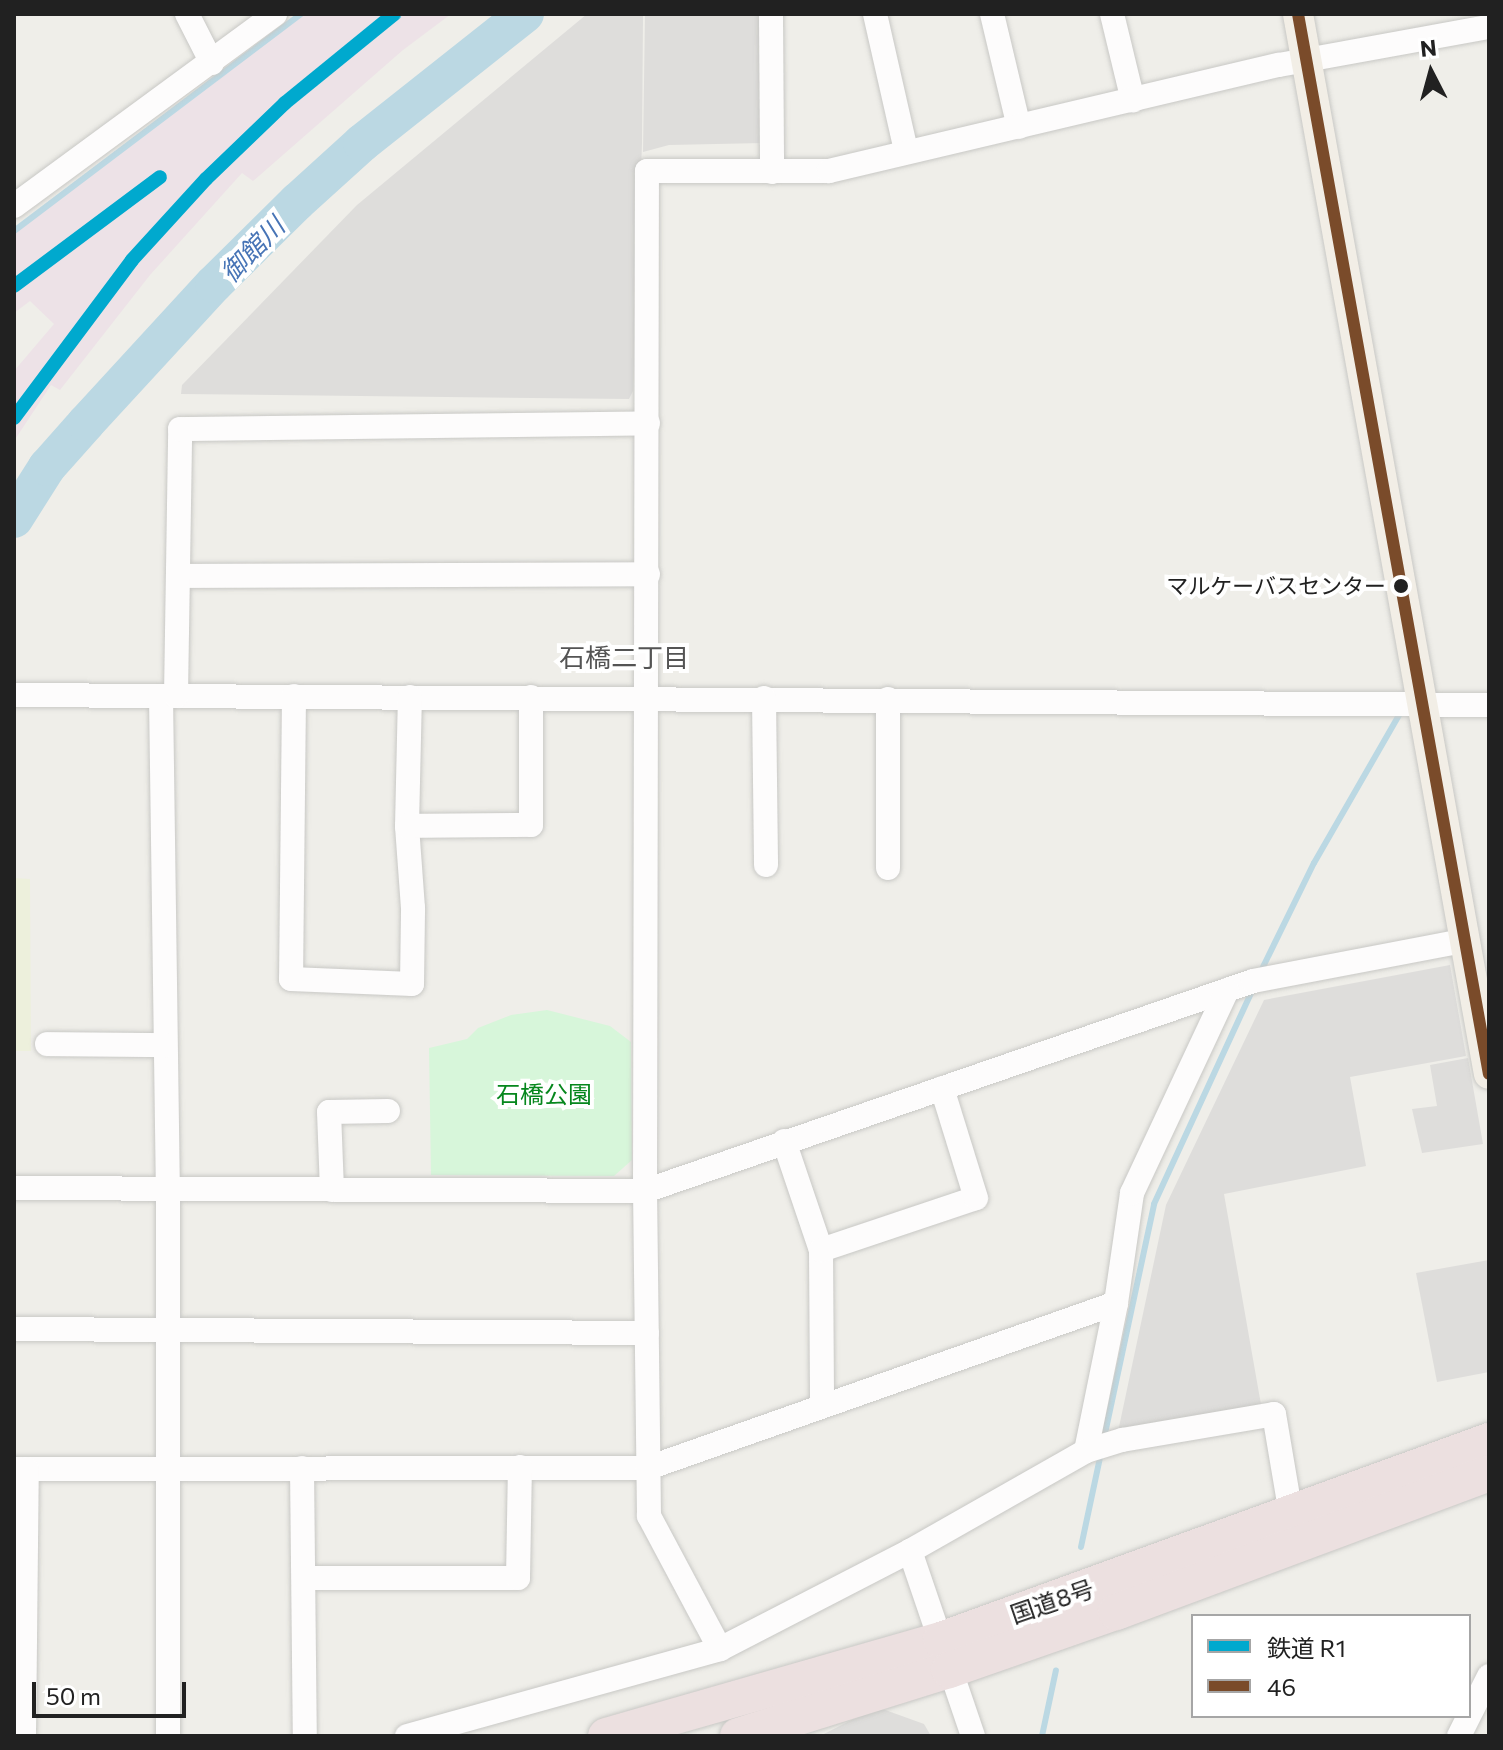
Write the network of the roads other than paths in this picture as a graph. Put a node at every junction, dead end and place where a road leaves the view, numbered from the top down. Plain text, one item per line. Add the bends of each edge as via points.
1 (187, 14) edge
2 (275, 14) edge
3 (771, 14) edge
4 (875, 14) edge
5 (992, 14) edge
6 (1112, 14) edge
7 (1298, 14) edge
8 (1489, 27) edge
9 (1309, 61) junction
10 (212, 63) junction
11 (1133, 101) junction
12 (1019, 127) junction
13 (906, 151) junction
14 (772, 172) junction
15 (14, 206) edge
16 (648, 423) junction
17 (648, 574) junction
18 (180, 576) junction
19 (14, 695) edge
20 (169, 696) junction
21 (294, 696) junction
22 (410, 697) junction
23 (531, 697) junction
24 (649, 698) junction
25 (764, 698) junction
26 (888, 699) junction
27 (1424, 703) junction
28 (1489, 705) edge
29 (407, 826) junction
30 (766, 865) dead end
31 (888, 868) dead end
32 (1463, 941) junction
33 (1227, 990) junction
34 (1486, 1043) edge
35 (47, 1044) dead end
36 (164, 1045) junction
37 (1489, 1074) edge
38 (942, 1088) junction
39 (388, 1111) dead end
40 (784, 1141) junction
41 (14, 1188) edge
42 (168, 1189) junction
43 (332, 1190) junction
44 (645, 1191) junction
45 (821, 1250) junction
46 (1116, 1303) junction
47 (14, 1329) edge
48 (168, 1329) junction
49 (647, 1333) junction
50 (822, 1406) junction
51 (1489, 1441) edge
52 (1092, 1449) junction
53 (520, 1467) junction
54 (302, 1468) junction
55 (648, 1468) junction
56 (21, 1469) edge
57 (169, 1469) junction
58 (1489, 1473) edge
59 (1291, 1514) junction
60 (910, 1551) junction
61 (304, 1578) junction
62 (720, 1649) junction
63 (945, 1655) junction
64 (1489, 1676) edge
65 (1471, 1712) edge
66 (1468, 1718) edge
67 (24, 1736) edge
68 (168, 1736) edge
69 (305, 1736) edge
70 (407, 1736) edge
71 (606, 1736) edge
72 (738, 1736) edge
73 (973, 1736) edge
74 (1459, 1736) edge

1 - 10 street
2 - 10 street
3 - 14 street
4 - 13 street
5 - 12 street
6 - 11 street
7 - 9 main road
8 - 9 street
9 - 11 street
9 - 27 main road
10 - 15 street
11 - 12 street
12 - 13 street
13 - 14 street via 829,171
14 - 16 street via 647,171
16 - 17 street
16 - 18 street via 180,429
17 - 18 street
17 - 24 street
18 - 20 street
19 - 20 street
20 - 21 street
20 - 36 street
21 - 22 street
21 - 29 street via 291,979 412,984
22 - 23 street
22 - 29 street
23 - 24 street
23 - 29 street via 531,825
24 - 25 street
24 - 44 street
25 - 26 street
25 - 30 street
26 - 27 street
26 - 31 street
27 - 28 street via 1455,708
27 - 32 main road
32 - 33 street
32 - 34 main road
33 - 38 street
33 - 46 street via 1132,1193
34 - 37 main road
35 - 36 street
36 - 42 street
38 - 40 street
38 - 45 street via 976,1198
39 - 43 street via 329,1112
40 - 44 street
40 - 45 street
41 - 42 street
42 - 43 street
42 - 48 street
43 - 44 street
44 - 49 street
45 - 50 street
46 - 50 street
46 - 52 street
47 - 48 street
48 - 49 street
48 - 57 street
49 - 55 street
50 - 55 street
51 - 59 highway, 国道8号
52 - 59 street via 1274,1414
52 - 60 street
53 - 54 street
53 - 55 street
53 - 61 street via 518,1578
54 - 57 street
54 - 61 street
55 - 62 street via 649,1516
56 - 57 street
56 - 67 street
57 - 68 street
58 - 63 highway, 国道8号 via 1116,1612
59 - 63 highway, 国道8号
60 - 62 street
60 - 63 street
61 - 69 street
62 - 70 street
63 - 71 highway, 国道8号
63 - 72 highway, 国道8号
63 - 73 street
64 - 65 street
66 - 74 street

